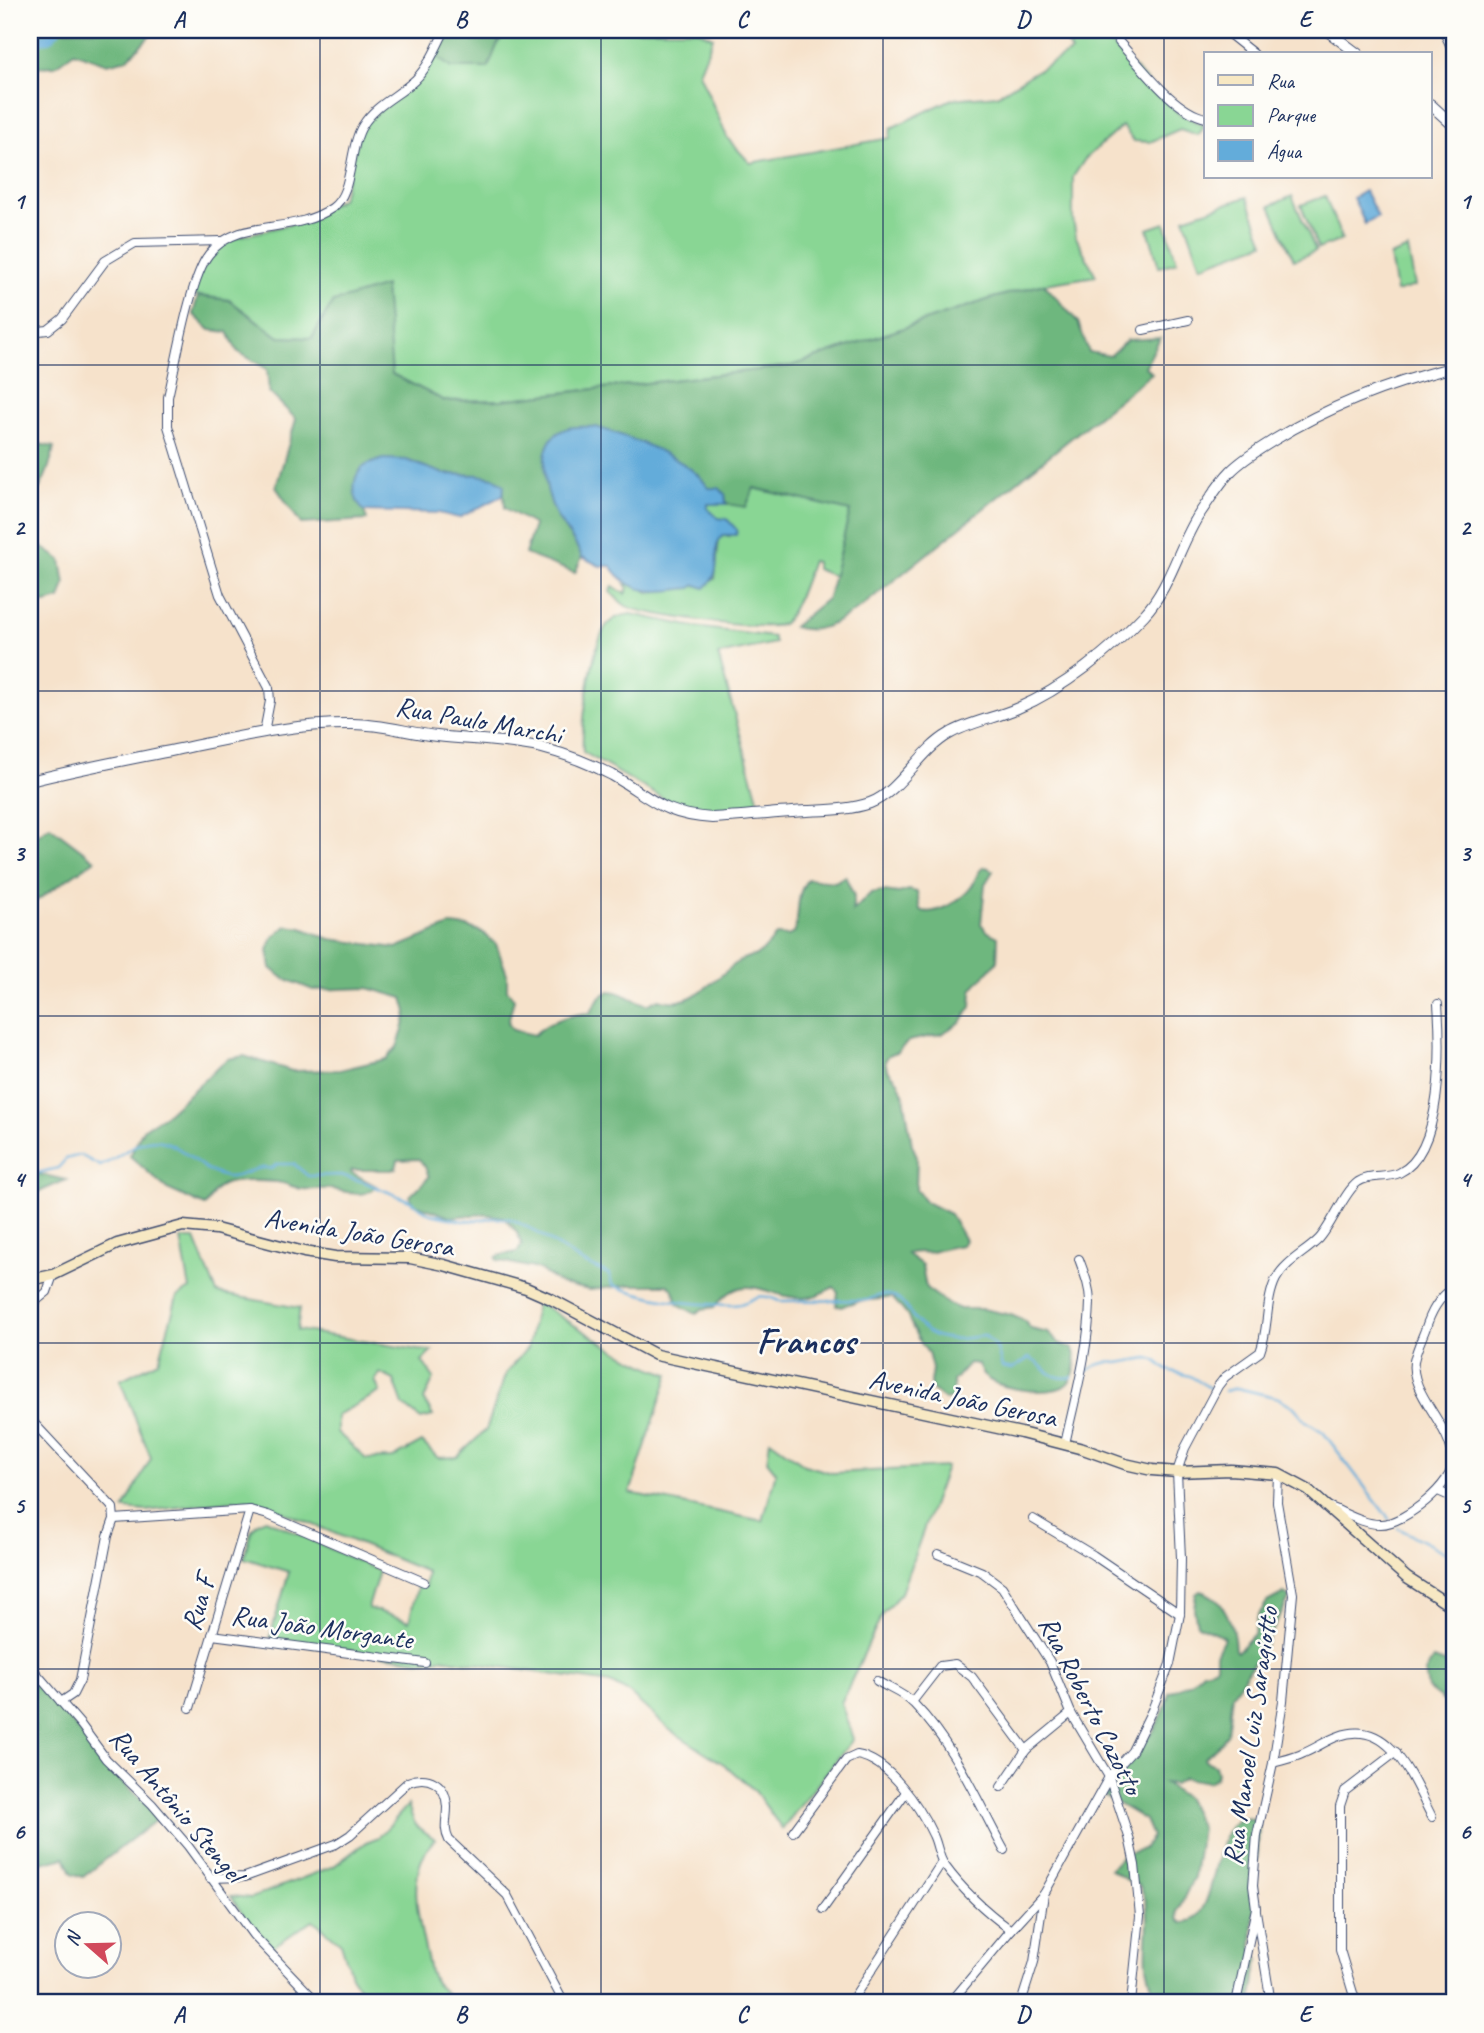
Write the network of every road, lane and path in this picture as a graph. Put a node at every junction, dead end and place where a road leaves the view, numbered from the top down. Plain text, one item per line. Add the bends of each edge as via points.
1 (445, 30) edge
2 (1224, 30) edge
3 (1326, 30) edge
4 (1443, 30) edge
5 (1119, 42) dead end
6 (1252, 52) edge
7 (1355, 52) edge
8 (1454, 53) edge
9 (1432, 106) edge
10 (1204, 118) edge
11 (1454, 126) edge
12 (222, 241) junction
13 (1188, 320) dead end
14 (1143, 330) dead end
15 (30, 332) edge
16 (1454, 367) edge
17 (264, 732) junction
18 (30, 781) edge
19 (1438, 1003) dead end
20 (1079, 1259) dead end
21 (52, 1275) junction
22 (30, 1280) edge
23 (1454, 1287) edge
24 (30, 1306) edge
25 (30, 1419) edge
26 (1065, 1444) junction
27 (1177, 1472) junction
28 (1278, 1475) junction
29 (1438, 1491) junction
30 (1454, 1498) edge
31 (1324, 1505) junction
32 (250, 1510) junction
33 (114, 1519) junction
34 (1033, 1519) dead end
35 (938, 1554) dead end
36 (424, 1582) dead end
37 (1454, 1608) edge
38 (1180, 1614) junction
39 (212, 1635) junction
40 (425, 1663) dead end
41 (30, 1666) edge
42 (877, 1681) dead end
43 (61, 1702) junction
44 (912, 1702) junction
45 (190, 1708) dead end
46 (1071, 1713) junction
47 (1026, 1750) junction
48 (1396, 1752) junction
49 (1273, 1763) junction
50 (1109, 1777) junction
51 (1001, 1787) dead end
52 (906, 1792) junction
53 (1432, 1817) dead end
54 (793, 1832) dead end
55 (1004, 1850) dead end
56 (942, 1862) junction
57 (210, 1878) junction
58 (1044, 1895) junction
59 (1256, 1908) junction
60 (823, 1909) dead end
61 (1011, 1930) junction
62 (318, 2003) edge
63 (564, 2003) edge
64 (850, 2003) edge
65 (950, 2003) edge
66 (1021, 2003) edge
67 (1130, 2003) edge
68 (1236, 2003) edge
69 (1271, 2003) edge
70 (1356, 2003) edge

1 - 12 street via 426,68 361,127 342,198 334,207 300,222 240,233
2 - 6 street
3 - 7 street
4 - 8 street
5 - 10 street via 1179,105
9 - 11 street
12 - 15 street via 135,243 105,261 62,319 48,330
12 - 17 street via 198,274 167,416 220,594 269,688
13 - 14 street
16 - 17 street, Rua Paulo Marchi via 1367,392 1292,429 1245,459 1199,514 1146,613 1113,645 1020,708 949,734 870,803 693,817 667,810 612,776 543,748 376,725 316,724
17 - 18 street, Rua Paulo Marchi
19 - 27 street via 1438,1088 1418,1155 1399,1173 1355,1185 1319,1238 1282,1272 1273,1286 1260,1352 1218,1386
20 - 26 street via 1090,1301
21 - 22 main road, Avenida João Gerosa
21 - 24 street via 47,1293
21 - 26 main road, Avenida João Gerosa via 117,1244 183,1226 216,1229 335,1257 410,1258 526,1288 656,1355
23 - 29 street via 1432,1310 1414,1360 1417,1382 1443,1427 1454,1462 1450,1477
25 - 33 street via 113,1508
26 - 27 main road, Avenida João Gerosa via 1125,1464
27 - 28 main road, Avenida João Gerosa via 1231,1470
27 - 38 street
28 - 31 main road, Avenida João Gerosa via 1308,1490
28 - 49 street, Rua Manoel Luiz Saragiotto via 1277,1502 1293,1594
29 - 30 street
29 - 31 street via 1403,1516 1381,1524
31 - 37 main road, Avenida João Gerosa via 1407,1578
32 - 33 street
32 - 36 street
32 - 39 street, Rua F
33 - 43 street via 80,1680 73,1694
34 - 38 street
35 - 46 street, Rua Roberto Cazotto via 982,1572 1002,1587 1050,1662
38 - 50 street via 1170,1664 1152,1710 1132,1751
39 - 40 street, Rua João Morgante
39 - 45 street, Rua F
41 - 43 street, Rua Antônio Stengel
42 - 44 street
43 - 57 street, Rua Antônio Stengel via 106,1759 188,1846
44 - 47 street via 940,1666 955,1664 972,1677
44 - 55 street via 958,1761
46 - 47 street
46 - 50 street, Rua Roberto Cazotto
47 - 51 street
48 - 49 street via 1386,1741 1356,1733 1340,1735
48 - 53 street
48 - 70 street via 1345,1791 1340,1806 1340,1950
49 - 59 street, Rua Manoel Luiz Saragiotto via 1257,1835
50 - 58 street
50 - 67 street, Rua Roberto Cazotto via 1129,1837 1140,1916
52 - 54 street via 878,1763 857,1755 846,1760
52 - 56 street via 933,1836
52 - 60 street
56 - 61 street via 971,1898
56 - 64 street
57 - 62 street, Rua Antônio Stengel via 253,1935
57 - 63 street via 245,1877 322,1850 350,1835 408,1782 427,1778 444,1796 449,1840 507,1895
58 - 61 street
58 - 66 street via 1034,1962
59 - 68 street, Rua Manoel Luiz Saragiotto
59 - 69 street
61 - 65 street

